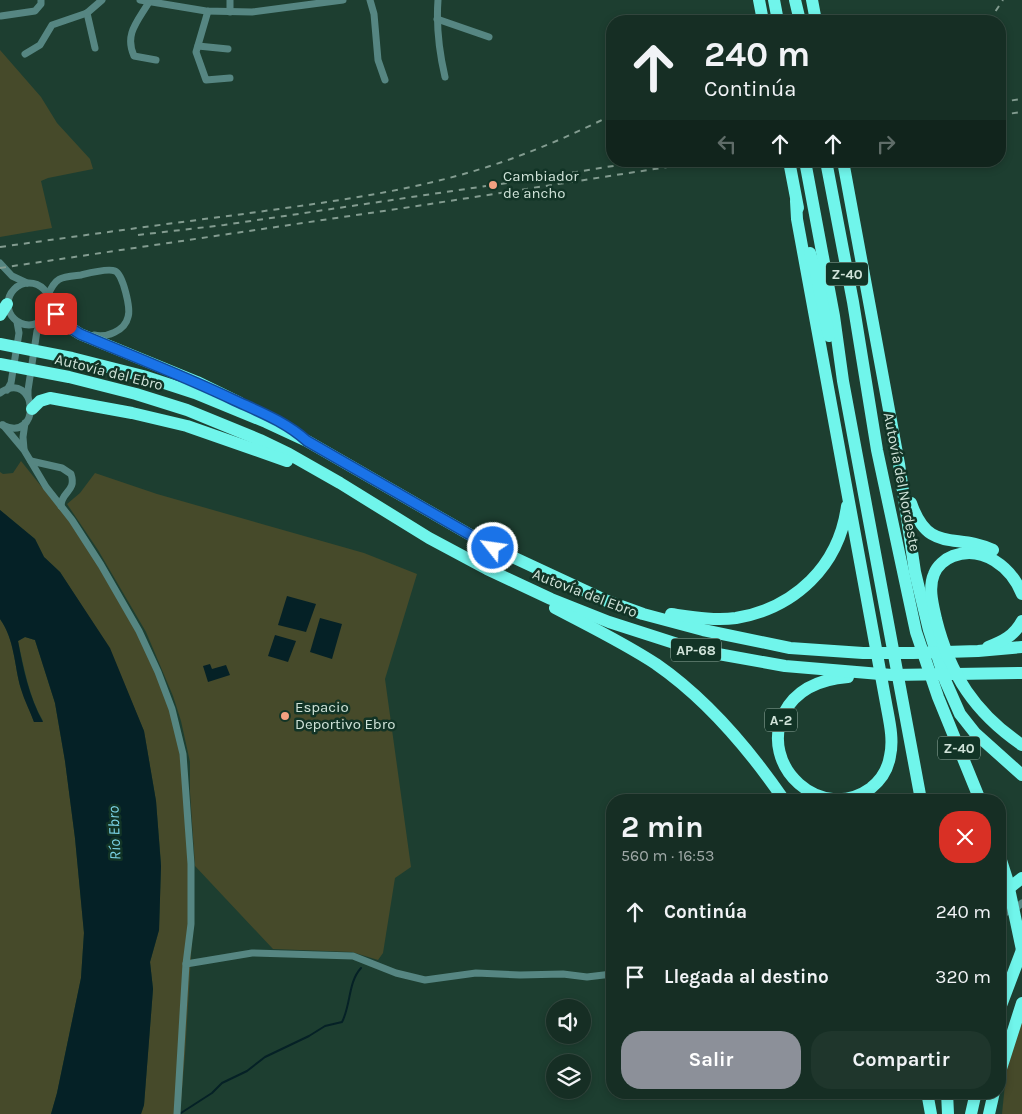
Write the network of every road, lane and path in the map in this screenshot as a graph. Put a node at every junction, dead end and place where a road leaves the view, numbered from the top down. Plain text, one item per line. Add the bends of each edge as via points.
1 (41, 0) edge
2 (102, 0) edge
3 (140, 0) edge
4 (230, 0) edge
5 (343, 0) edge
6 (370, 0) edge
7 (438, 0) edge
8 (759, 0) edge
9 (774, 0) edge
10 (795, 0) edge
11 (812, 0) edge
12 (327, 1) edge
13 (149, 2) junction
14 (172, 3) edge
15 (208, 11) junction
16 (87, 12) junction
17 (230, 12) junction
18 (762, 15) edge
19 (777, 15) edge
20 (799, 15) edge
21 (815, 15) edge
22 (1, 16) dead end
23 (437, 19) junction
24 (489, 37) dead end
25 (198, 46) junction
26 (95, 48) dead end
27 (228, 49) dead end
28 (25, 54) dead end
29 (156, 60) dead end
30 (445, 77) dead end
31 (230, 78) dead end
32 (385, 80) dead end
33 (790, 167) edge
34 (806, 167) edge
35 (827, 167) edge
36 (844, 167) edge
37 (796, 201) junction
38 (0, 263) edge
39 (12, 276) junction
40 (865, 282) junction
41 (27, 283) junction
42 (12, 291) junction
43 (49, 298) junction
44 (4, 310) edge
45 (56, 314) junction
46 (42, 321) junction
47 (17, 322) junction
48 (0, 344) edge
49 (0, 364) edge
50 (843, 381) junction
51 (9, 386) junction
52 (867, 386) junction
53 (0, 394) edge
54 (29, 399) junction
55 (25, 423) junction
56 (1, 424) edge
57 (307, 441) junction
58 (24, 450) junction
59 (30, 461) junction
60 (899, 464) junction
61 (50, 492) junction
62 (66, 493) junction
63 (847, 494) junction
64 (61, 506) junction
65 (391, 515) junction
66 (429, 538) junction
67 (1022, 577) edge
68 (583, 589) junction
69 (1022, 594) edge
70 (1022, 621) edge
71 (928, 632) junction
72 (1022, 647) edge
73 (978, 651) junction
74 (1022, 673) edge
75 (985, 674) junction
76 (881, 677) edge
77 (881, 677) edge
78 (881, 677) edge
79 (881, 677) edge
80 (734, 735) junction
81 (1022, 745) edge
82 (1022, 775) edge
83 (770, 794) edge
84 (780, 794) edge
85 (815, 794) edge
86 (857, 794) edge
87 (920, 794) edge
88 (978, 794) edge
89 (1006, 876) edge
90 (1022, 878) edge
91 (1006, 890) edge
92 (1022, 903) edge
93 (1006, 912) edge
94 (1022, 950) edge
95 (186, 964) junction
96 (606, 975) edge
97 (1006, 992) edge
98 (1022, 1003) edge
99 (1006, 1053) edge
100 (928, 1099) edge
101 (947, 1099) edge
102 (974, 1099) edge
103 (992, 1099) edge
104 (177, 1114) edge
105 (931, 1114) edge
106 (948, 1114) edge
107 (971, 1114) edge
108 (989, 1114) edge

1 - 22 street via 35,11
2 - 16 street
3 - 13 street
4 - 17 street
5 - 12 street
6 - 32 street via 378,60
7 - 23 street
8 - 18 highway
9 - 19 highway
10 - 20 highway
11 - 21 highway
12 - 17 street
13 - 14 street
13 - 29 street via 130,32 130,48 134,56
14 - 15 street
15 - 17 street
15 - 25 street
16 - 26 street
16 - 28 street via 52,25 40,45
23 - 24 street
23 - 30 street
25 - 27 street
25 - 31 street via 196,52 206,80
33 - 37 highway
34 - 50 highway, Z-40
35 - 52 highway, Autovía del Nordeste / Z-40
36 - 40 highway
37 - 50 highway via 816,273 835,366
37 - 63 highway
38 - 39 street
39 - 41 street
39 - 42 street
40 - 52 highway via 869,326
40 - 60 highway
41 - 42 street
41 - 43 street via 37,284
42 - 44 street
43 - 45 street
43 - 45 street via 53,283 61,278 110,270 121,277 129,315 119,330 102,336 92,335
43 - 46 street via 48,312
44 - 47 street
45 - 57 highway via 74,331 197,382 296,431
46 - 47 street via 29,326
46 - 54 street via 37,331
47 - 51 street via 19,333
48 - 57 highway, Autovía del Ebro via 143,376 195,393
49 - 65 highway, Autovía del Ebro via 69,377 187,410 289,454
50 - 87 highway, Z-40
51 - 53 street
51 - 54 street
52 - 71 highway, Autovía del Nordeste / Z-40 via 877,450
54 - 55 street via 30,416
54 - 65 highway via 58,399 187,426 286,460
55 - 56 street via 14,427
55 - 58 street
56 - 58 street
57 - 68 highway, Autovía del Ebro via 493,548
58 - 59 street
59 - 61 street
59 - 62 street via 69,472 73,485
60 - 67 highway via 915,515 927,531 945,540 976,544 998,552
60 - 71 highway via 915,572
61 - 62 street
61 - 64 street
62 - 64 street
63 - 68 highway via 840,538 822,569 795,594 768,609 735,618 702,618 650,609
63 - 76 highway, A-2
64 - 95 street via 84,537 124,604 158,672 172,709 183,754 191,864 191,924
65 - 66 highway, Autovía del Ebro
66 - 75 highway, Autovía del Ebro / AP-68 via 551,599 696,650 785,666 892,674
66 - 80 highway via 643,656 684,686
68 - 73 highway, Autovía del Ebro / AP-68 via 644,614 790,648 913,654
69 - 71 highway via 1008,572 991,558 969,553 949,558 936,570 932,580
70 - 73 highway via 1009,637
71 - 81 highway via 965,690 988,718
71 - 82 highway via 960,714 975,733
71 - 88 highway, Autovía del Nordeste / Z-40 via 938,697
72 - 73 highway, Autovía del Ebro / AP-68
74 - 75 highway, Autovía del Ebro / AP-68
75 - 79 highway, A-2
77 - 86 highway, A-2 via 891,741 890,756 883,775 868,790
78 - 85 highway, A-2 via 830,679 811,686 790,703 778,735 782,760 804,789
80 - 83 highway
80 - 84 highway
89 - 94 highway
90 - 91 highway
92 - 93 street
94 - 97 highway
95 - 96 street via 252,953 352,956 425,980 476,973 587,977
95 - 104 street
98 - 99 highway
100 - 105 highway
101 - 106 highway
102 - 107 highway
103 - 108 highway

